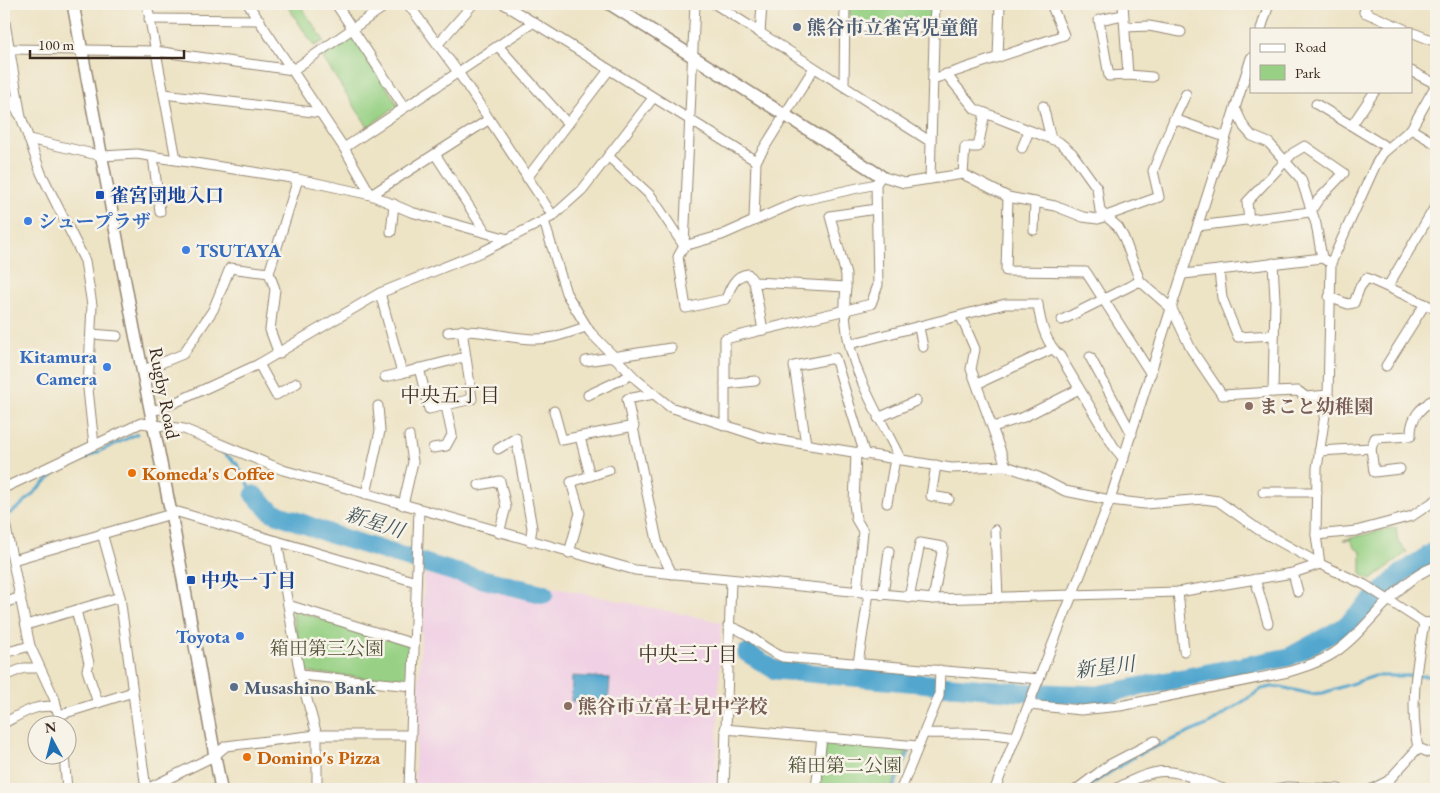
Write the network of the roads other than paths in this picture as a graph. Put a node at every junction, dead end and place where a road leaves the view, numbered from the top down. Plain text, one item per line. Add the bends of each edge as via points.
1 (73, 4) edge
2 (146, 4) edge
3 (248, 4) edge
4 (336, 4) edge
5 (388, 4) edge
6 (408, 4) edge
7 (473, 4) edge
8 (504, 4) edge
9 (610, 4) edge
10 (695, 4) edge
11 (715, 4) edge
12 (762, 4) edge
13 (845, 4) edge
14 (936, 4) edge
15 (1000, 4) edge
16 (1051, 4) edge
17 (1123, 4) edge
18 (1269, 4) edge
19 (1367, 4) edge
20 (1123, 15) junction
21 (4, 17) edge
22 (149, 20) junction
23 (260, 20) junction
24 (534, 22) junction
25 (845, 27) junction
26 (1125, 27) junction
27 (934, 28) junction
28 (1261, 28) edge
29 (1402, 28) edge
30 (353, 29) junction
31 (1181, 32) dead end
32 (1412, 32) edge
33 (760, 33) junction
34 (1436, 42) edge
35 (438, 44) junction
36 (498, 46) junction
37 (10, 49) junction
38 (82, 50) junction
39 (155, 52) junction
40 (693, 57) junction
41 (998, 57) junction
42 (1250, 61) edge
43 (814, 68) junction
44 (293, 70) junction
45 (609, 70) junction
46 (1412, 71) edge
47 (458, 72) junction
48 (946, 74) junction
49 (1128, 75) junction
50 (1152, 78) dead end
51 (933, 79) junction
52 (1436, 85) edge
53 (844, 86) junction
54 (4, 91) edge
55 (1374, 92) edge
56 (164, 94) junction
57 (1186, 94) dead end
58 (653, 98) junction
59 (1316, 104) dead end
60 (1043, 106) dead end
61 (404, 107) junction
62 (1235, 108) junction
63 (321, 113) junction
64 (985, 113) junction
65 (785, 116) junction
66 (21, 117) junction
67 (1174, 119) junction
68 (488, 120) junction
69 (691, 120) junction
70 (568, 124) junction
71 (1352, 125) junction
72 (1411, 129) junction
73 (1029, 131) junction
74 (1225, 137) junction
75 (29, 139) junction
76 (1051, 139) junction
77 (931, 142) junction
78 (1436, 144) edge
79 (344, 148) junction
80 (1022, 148) dead end
81 (1388, 148) junction
82 (435, 154) junction
83 (102, 156) junction
84 (153, 156) junction
85 (608, 156) junction
86 (176, 159) junction
87 (756, 161) junction
88 (1286, 163) junction
89 (963, 174) junction
90 (527, 178) junction
91 (298, 179) junction
92 (930, 179) junction
93 (878, 180) junction
94 (371, 195) junction
95 (1008, 197) junction
96 (1035, 202) junction
97 (394, 204) junction
98 (1436, 206) edge
99 (876, 209) junction
100 (160, 212) dead end
101 (1310, 212) junction
102 (553, 216) junction
103 (1105, 217) junction
104 (1249, 220) junction
105 (544, 221) junction
106 (754, 221) junction
107 (1198, 226) junction
108 (1034, 230) dead end
109 (485, 231) junction
110 (391, 232) dead end
111 (508, 239) junction
112 (684, 246) junction
113 (1322, 258) junction
114 (1273, 263) junction
115 (1331, 263) junction
116 (1219, 270) junction
117 (269, 273) junction
118 (1184, 274) junction
119 (1140, 281) junction
120 (754, 282) junction
121 (1388, 286) junction
122 (846, 287) junction
123 (380, 293) junction
124 (1329, 296) junction
125 (1103, 300) junction
126 (1433, 305) edge
127 (1172, 309) junction
128 (843, 312) junction
129 (961, 317) junction
130 (1062, 320) dead end
131 (586, 327) junction
132 (918, 328) junction
133 (462, 330) junction
134 (763, 330) junction
135 (448, 332) dead end
136 (91, 334) junction
137 (1274, 334) junction
138 (117, 336) dead end
139 (850, 344) junction
140 (923, 347) dead end
141 (672, 348) dead end
142 (1052, 349) junction
143 (279, 354) junction
144 (613, 356) junction
145 (466, 357) junction
146 (1090, 357) dead end
147 (586, 361) dead end
148 (259, 364) junction
149 (1386, 366) dead end
150 (419, 368) junction
151 (144, 370) junction
152 (402, 373) junction
153 (1151, 374) junction
154 (632, 375) junction
155 (385, 377) dead end
156 (755, 381) dead end
157 (297, 383) dead end
158 (725, 384) junction
159 (977, 384) junction
160 (1078, 389) junction
161 (1273, 392) junction
162 (654, 394) junction
163 (1328, 395) junction
164 (588, 396) dead end
165 (916, 400) dead end
166 (1433, 400) edge
167 (378, 406) dead end
168 (446, 406) junction
169 (151, 410) junction
170 (554, 411) dead end
171 (1436, 411) edge
172 (878, 418) junction
173 (154, 423) junction
174 (634, 426) junction
175 (725, 426) junction
176 (993, 426) junction
177 (1132, 434) junction
178 (409, 436) dead end
179 (580, 437) junction
180 (806, 444) junction
181 (94, 446) junction
182 (433, 448) dead end
183 (1371, 448) junction
184 (498, 449) dead end
185 (1319, 451) junction
186 (861, 454) junction
187 (898, 459) junction
188 (1124, 459) junction
189 (936, 465) junction
190 (1006, 466) junction
191 (1400, 469) dead end
192 (609, 470) dead end
193 (590, 476) junction
194 (479, 484) dead end
195 (4, 488) edge
196 (1264, 492) dead end
197 (1317, 492) junction
198 (366, 494) junction
199 (949, 499) dead end
200 (1110, 500) junction
201 (1436, 500) edge
202 (887, 503) dead end
203 (403, 505) junction
204 (419, 510) junction
205 (171, 512) junction
206 (5, 521) edge
207 (995, 530) dead end
208 (102, 532) junction
209 (499, 533) junction
210 (1316, 535) junction
211 (277, 541) junction
212 (530, 541) junction
213 (889, 551) dead end
214 (569, 553) junction
215 (14, 560) junction
216 (1320, 564) junction
217 (1436, 566) edge
218 (1293, 573) junction
219 (672, 574) junction
220 (1255, 579) junction
221 (731, 580) junction
222 (416, 582) junction
223 (857, 591) junction
224 (1178, 592) junction
225 (1298, 592) dead end
226 (869, 593) junction
227 (883, 595) junction
228 (1074, 595) junction
229 (120, 596) junction
230 (21, 597) junction
231 (909, 598) junction
232 (998, 598) junction
233 (933, 599) junction
234 (1389, 600) junction
235 (4, 603) edge
236 (288, 606) junction
237 (76, 610) junction
238 (1436, 622) edge
239 (1268, 623) dead end
240 (1424, 623) junction
241 (26, 625) junction
242 (728, 626) junction
243 (414, 644) junction
244 (30, 646) junction
245 (1184, 651) dead end
246 (4, 653) edge
247 (858, 663) junction
248 (39, 668) junction
249 (940, 670) junction
250 (300, 675) junction
251 (4, 676) edge
252 (1039, 679) junction
253 (412, 686) junction
254 (133, 692) junction
255 (98, 703) junction
256 (1029, 705) junction
257 (58, 711) junction
258 (59, 716) edge
259 (4, 723) edge
260 (725, 729) junction
261 (924, 733) junction
262 (411, 734) junction
263 (317, 735) junction
264 (822, 737) junction
265 (1015, 737) junction
266 (1156, 741) dead end
267 (918, 746) junction
268 (1418, 748) junction
269 (1436, 755) edge
270 (214, 756) junction
271 (65, 766) edge
272 (1195, 779) junction
273 (67, 789) edge
274 (146, 789) edge
275 (221, 789) edge
276 (317, 789) edge
277 (409, 789) edge
278 (724, 789) edge
279 (816, 789) edge
280 (901, 789) edge
281 (995, 789) edge
282 (1076, 789) edge
283 (1116, 789) edge
284 (1189, 789) edge
285 (1223, 789) edge
286 (1276, 789) edge
287 (1339, 789) edge
288 (1372, 789) edge

1 - 38 street, Rugby Road
2 - 22 street
3 - 23 street
4 - 30 street
5 - 30 street
6 - 35 street
7 - 35 street
8 - 24 street
9 - 40 street
10 - 40 street
11 - 33 street
12 - 33 street
13 - 25 street
14 - 27 street
15 - 41 street
16 - 41 street via 1064,35
17 - 20 street
18 - 28 street
19 - 29 street via 1364,12
20 - 26 street
20 - 49 street via 1099,20 1110,76
21 - 37 street
22 - 23 street
22 - 39 street
23 - 44 street
24 - 36 street
24 - 45 street
25 - 27 street
25 - 53 street
26 - 31 street via 1149,26
26 - 49 street
27 - 51 street
30 - 44 street
30 - 61 street
32 - 34 street
33 - 43 street
35 - 47 street
36 - 47 street
36 - 70 street
37 - 38 street
37 - 66 street
38 - 39 street
38 - 83 street, Rugby Road
39 - 44 street
39 - 56 street
40 - 65 street
40 - 69 street
41 - 48 street
42 - 62 street
43 - 53 street
43 - 65 street
44 - 63 street
45 - 58 street
45 - 70 street
46 - 52 street
47 - 61 street
47 - 68 street
48 - 51 street
48 - 64 street via 975,109
49 - 50 street
51 - 77 street
52 - 72 street
53 - 77 street
54 - 66 street
55 - 71 street
56 - 63 street
56 - 86 street
57 - 67 street
58 - 69 street
58 - 85 street
59 - 71 street
60 - 76 street
61 - 79 street
62 - 74 street
62 - 88 street via 1252,136 1269,143
63 - 79 street
64 - 73 street
64 - 89 street via 978,147 965,146
65 - 87 street
65 - 93 street
66 - 75 street
67 - 74 street
67 - 103 street via 1153,171 1159,197
68 - 82 street
68 - 90 street
69 - 87 street
69 - 112 street
70 - 90 street
71 - 81 street
72 - 78 street
72 - 81 street
73 - 76 street
73 - 80 street
74 - 107 street
75 - 83 street
75 - 136 street via 85,261 92,305
76 - 103 street via 1072,153 1097,188 1100,211
77 - 92 street
79 - 94 street
81 - 115 street via 1374,166
82 - 94 street
82 - 109 street
83 - 84 street
83 - 151 street, Rugby Road
84 - 86 street
84 - 100 street
85 - 102 street via 582,190
85 - 112 street via 651,196
86 - 91 street
87 - 106 street
88 - 101 street via 1301,179
88 - 101 street via 1293,153 1305,146 1344,173
88 - 104 street via 1247,202
89 - 92 street
89 - 95 street
90 - 102 street
91 - 94 street
91 - 117 street
92 - 93 street via 904,183
93 - 99 street
93 - 106 street via 799,201
94 - 97 street
95 - 96 street
95 - 125 street via 1006,271 1086,272
96 - 103 street via 1083,217
96 - 108 street
97 - 109 street via 440,221
97 - 110 street
98 - 121 street
99 - 122 street via 830,216 846,275
99 - 128 street via 878,286 871,304
101 - 104 street
101 - 113 street via 1316,224
102 - 105 street
103 - 119 street via 1118,227
104 - 107 street
105 - 111 street
105 - 131 street via 566,293
106 - 112 street
107 - 118 street
109 - 111 street
111 - 123 street
112 - 120 street via 678,257 686,308 726,299 731,284 743,275 748,274
113 - 114 street
113 - 115 street
114 - 116 street
114 - 137 street
115 - 124 street
116 - 118 street
116 - 137 street via 1222,298 1238,337
117 - 143 street via 275,290 270,330
117 - 151 street via 230,268 213,310 183,354
118 - 127 street
119 - 125 street
119 - 127 street
120 - 122 street
120 - 134 street
121 - 124 street via 1367,278 1354,303 1348,304
121 - 126 street
122 - 128 street
123 - 143 street
123 - 152 street
124 - 163 street
125 - 130 street
125 - 153 street
126 - 149 street
127 - 153 street
127 - 161 street via 1191,349 1222,395
128 - 134 street
128 - 139 street
129 - 132 street
129 - 142 street via 1004,304 1038,304 1040,320
129 - 159 street via 975,350 971,369
131 - 133 street via 534,339
131 - 144 street
132 - 139 street
132 - 140 street
133 - 135 street
133 - 145 street
134 - 158 street via 725,340
136 - 138 street
136 - 181 street via 88,389
137 - 161 street
139 - 172 street via 853,360
141 - 144 street
142 - 159 street
142 - 160 street via 1060,356
143 - 148 street
144 - 147 street
144 - 154 street
145 - 150 street
145 - 168 street via 472,399
146 - 177 street
148 - 157 street via 276,395
148 - 169 street via 161,409
150 - 152 street
150 - 168 street via 429,409
151 - 169 street, Rugby Road
152 - 155 street
153 - 177 street
154 - 162 street
154 - 164 street
156 - 158 street
158 - 175 street
159 - 176 street
160 - 176 street via 1024,417
160 - 188 street
161 - 163 street via 1298,391 1306,397
162 - 174 street via 627,399
162 - 175 street via 670,407
163 - 185 street
165 - 172 street
166 - 171 street
166 - 183 street via 1418,412 1411,425 1411,436 1375,438
167 - 198 street via 380,431
168 - 182 street via 452,435 446,446
169 - 173 street, Rugby Road
170 - 179 street via 562,440
172 - 187 street
173 - 181 street via 142,423
173 - 198 street via 184,429 283,470
173 - 205 street, Rugby Road
174 - 179 street
174 - 219 street via 658,545
175 - 180 street via 761,437
176 - 190 street
177 - 188 street
178 - 203 street via 413,462
179 - 193 street
180 - 186 street
180 - 186 street via 794,366 835,358
181 - 195 street
183 - 185 street
183 - 191 street via 1374,472
184 - 212 street via 516,438 532,528
185 - 197 street
186 - 187 street
186 - 223 street via 854,504 856,519 863,531
187 - 189 street
187 - 202 street
188 - 200 street
189 - 190 street via 951,468
189 - 199 street via 931,496
190 - 200 street via 1065,491
192 - 193 street
193 - 214 street via 571,482 580,513
194 - 209 street via 500,481 506,507
196 - 197 street
197 - 210 street
198 - 203 street
200 - 216 street via 1145,504 1204,499 1218,501 1259,530
200 - 228 street
201 - 210 street via 1412,516 1356,531
203 - 204 street
204 - 209 street
204 - 222 street
205 - 208 street
205 - 211 street via 186,512
205 - 270 street, Rugby Road
206 - 215 street
207 - 232 street
208 - 215 street
208 - 229 street
209 - 212 street
210 - 216 street
211 - 222 street
211 - 236 street
212 - 214 street
213 - 227 street
214 - 219 street via 635,570
215 - 230 street
216 - 218 street
216 - 234 street
217 - 234 street via 1410,580
218 - 220 street
218 - 225 street
219 - 221 street
220 - 224 street
220 - 239 street
221 - 223 street
221 - 242 street
222 - 243 street
223 - 226 street
224 - 228 street
224 - 245 street
226 - 227 street
226 - 247 street
227 - 231 street
228 - 232 street
228 - 252 street
229 - 237 street
229 - 254 street
230 - 235 street
230 - 241 street
231 - 233 street
231 - 233 street via 920,543 943,547
232 - 233 street
234 - 240 street
234 - 256 street via 1334,653 1288,672 1120,706 1081,710
236 - 243 street
236 - 250 street
237 - 241 street
237 - 255 street via 89,663 87,670
238 - 240 street
240 - 268 street via 1414,686 1414,730
241 - 244 street
242 - 247 street via 744,630 768,651 783,657
242 - 260 street
243 - 253 street
244 - 246 street
244 - 248 street
247 - 249 street
248 - 251 street via 24,668
248 - 257 street
249 - 252 street
249 - 261 street via 939,695
250 - 253 street
250 - 263 street
252 - 256 street
253 - 262 street
254 - 255 street
254 - 274 street
255 - 257 street
256 - 265 street
257 - 258 street
257 - 259 street via 45,705
260 - 264 street
260 - 278 street
261 - 265 street via 973,735 990,732
261 - 267 street
262 - 263 street
262 - 277 street
263 - 270 street via 226,746
263 - 276 street
264 - 267 street
264 - 279 street
265 - 281 street
266 - 282 street via 1109,765
267 - 280 street
268 - 269 street
268 - 288 street via 1388,781
270 - 274 street
270 - 275 street, Rugby Road
271 - 273 street
272 - 283 street via 1173,771 1152,771
272 - 284 street
272 - 285 street
286 - 287 street

